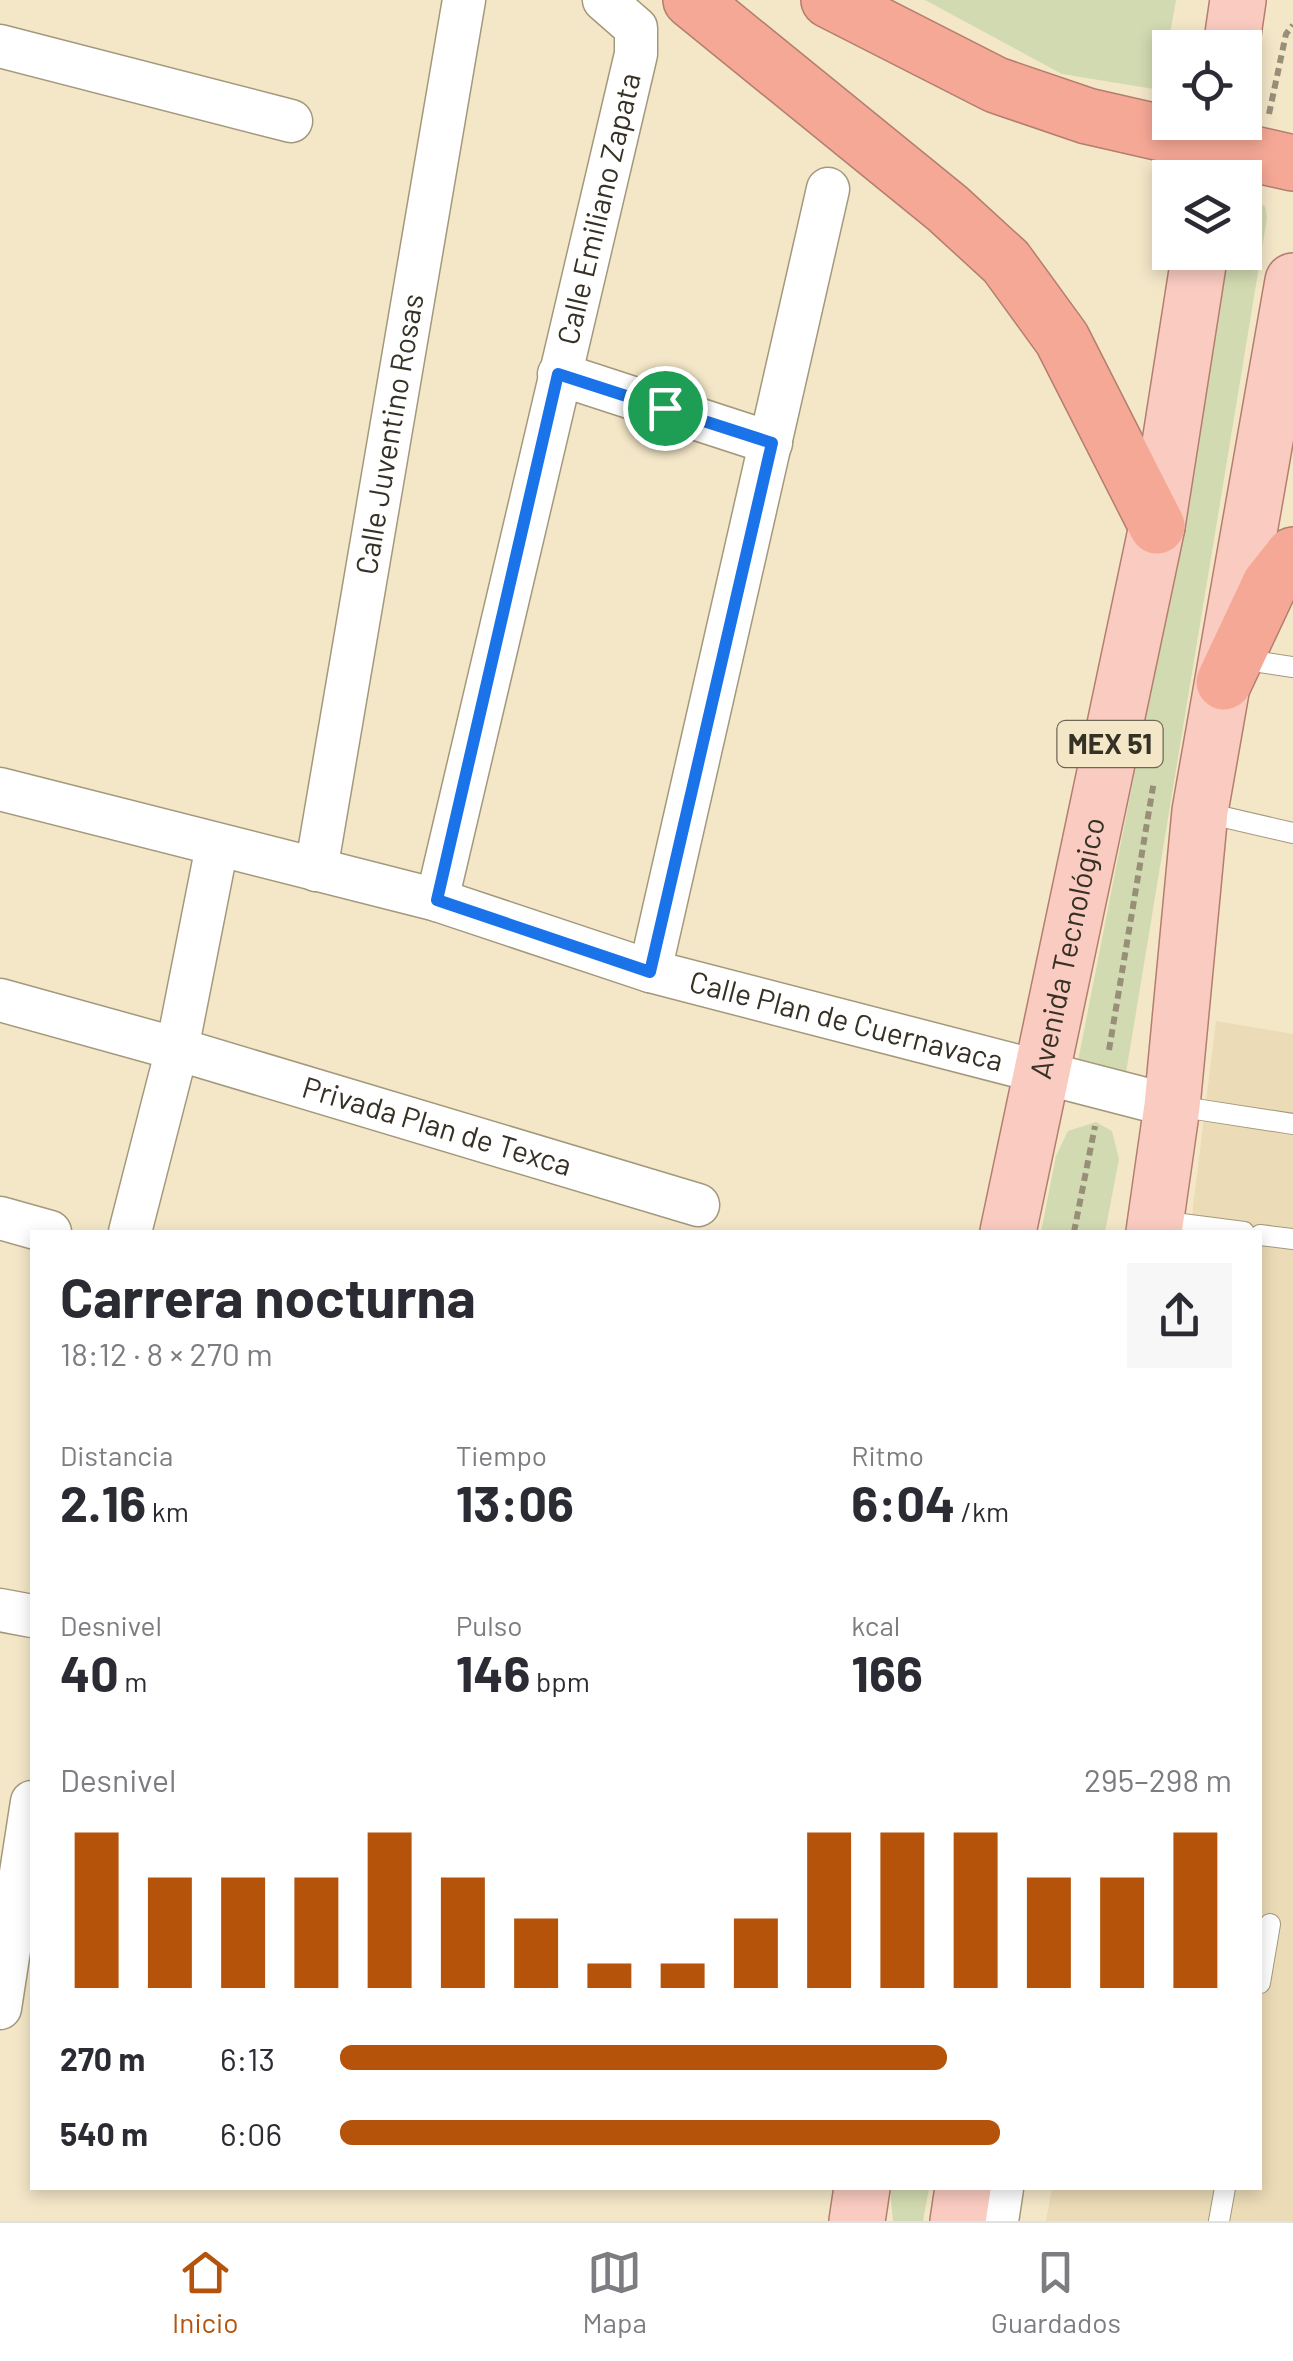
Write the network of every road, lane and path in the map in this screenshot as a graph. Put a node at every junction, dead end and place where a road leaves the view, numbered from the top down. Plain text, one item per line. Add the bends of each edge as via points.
1 (464, 0) edge
2 (604, 0) edge
3 (692, 0) edge
4 (829, 0) edge
5 (1238, 0) edge
6 (1234, 30) edge
7 (0, 46) edge
8 (291, 121) dead end
9 (1215, 150) edge
10 (1293, 163) edge
11 (828, 189) dead end
12 (1197, 270) edge
13 (1293, 281) edge
14 (558, 374) junction
15 (772, 443) junction
16 (1157, 526) junction
17 (1293, 555) edge
18 (1293, 667) edge
19 (1231, 670) junction
20 (0, 789) edge
21 (1200, 811) junction
22 (1293, 833) edge
23 (217, 846) junction
24 (316, 870) junction
25 (437, 900) junction
26 (650, 972) junction
27 (0, 1000) edge
28 (178, 1048) junction
29 (1039, 1072) junction
30 (1172, 1106) junction
31 (1293, 1124) edge
32 (698, 1205) dead end
33 (0, 1218) edge
34 (1155, 1229) edge
35 (43, 1230) edge
36 (131, 1230) edge
37 (1008, 1230) edge
38 (1185, 1230) edge
39 (1262, 1234) edge
40 (1293, 1239) edge
41 (0, 1610) edge
42 (30, 1616) edge
43 (30, 1815) edge
44 (1270, 1924) dead end
45 (1262, 1971) edge
46 (0, 2008) edge
47 (837, 2190) edge
48 (862, 2190) edge
49 (963, 2190) edge
50 (997, 2190) edge
51 (1225, 2190) edge
52 (832, 2221) edge
53 (857, 2221) edge
54 (958, 2221) edge
55 (992, 2221) edge
56 (1219, 2221) edge

1 - 24 street, Calle Juventino Rosas
2 - 14 street, Calle Emiliano Zapata via 636,28 636,54
3 - 16 highway via 1006,262 1062,338
4 - 9 highway via 996,85
5 - 6 main road
7 - 8 street
9 - 10 highway
11 - 15 street
12 - 16 main road, Avenida Tecnológico / MEX 51
13 - 19 main road, MEX 51
14 - 15 street
14 - 25 street, Calle Emiliano Zapata
15 - 26 street
16 - 29 main road, Avenida Tecnológico / MEX 51
17 - 19 highway via 1270,584
18 - 19 lane
19 - 21 main road, MEX 51
20 - 23 street, Calle Plan de Cuernavaca
21 - 22 lane
21 - 30 main road, MEX 51
23 - 24 street, Calle Plan de Cuernavaca
23 - 28 street
24 - 25 street, Calle Plan de Cuernavaca
25 - 26 street, Calle Plan de Cuernavaca
26 - 29 street, Calle Plan de Cuernavaca
27 - 28 street, Privada Plan de Texca
28 - 32 street, Privada Plan de Texca
28 - 36 street
29 - 30 street, Calle Plan de Cuernavaca
29 - 37 main road, Avenida Tecnológico / MEX 51
30 - 31 lane
30 - 34 main road, MEX 51
33 - 35 street
34 - 38 lane
39 - 40 lane
41 - 42 street
43 - 46 street
44 - 45 lane
47 - 52 main road
48 - 53 main road
49 - 54 main road
50 - 55 street
51 - 56 lane

